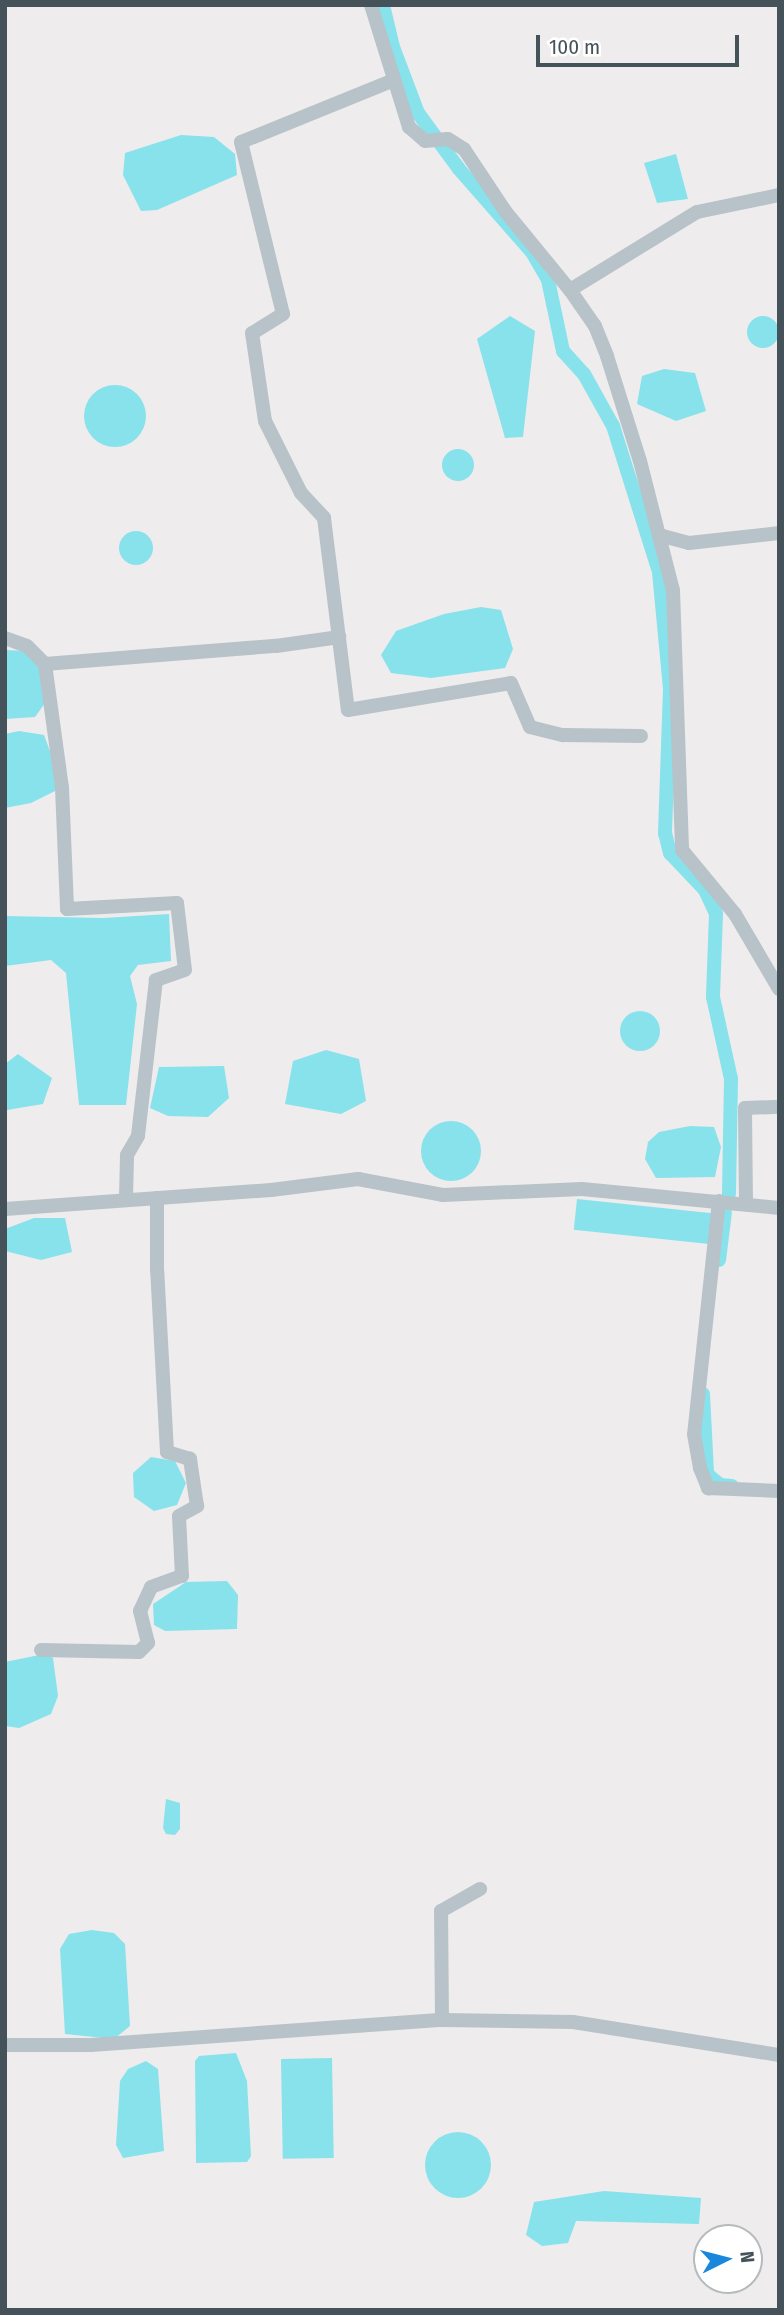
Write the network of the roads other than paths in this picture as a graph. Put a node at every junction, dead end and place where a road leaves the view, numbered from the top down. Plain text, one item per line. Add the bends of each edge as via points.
1 (371, 5) edge
2 (394, 80) junction
3 (779, 195) edge
4 (570, 290) junction
5 (779, 533) edge
6 (659, 536) junction
7 (340, 637) junction
8 (5, 638) edge
9 (45, 664) junction
10 (641, 736) dead end
11 (779, 989) edge
12 (779, 1107) edge
13 (157, 1198) junction
14 (126, 1200) junction
15 (719, 1201) junction
16 (746, 1204) junction
17 (779, 1208) edge
18 (5, 1209) edge
19 (779, 1491) edge
20 (41, 1650) dead end
21 (480, 1889) dead end
22 (442, 2020) junction
23 (5, 2045) edge
24 (779, 2055) edge

1 - 2 street
2 - 4 street via 409,127 425,141 448,139 464,149 505,211
2 - 7 street via 242,142 283,314 252,333 265,421 301,494 324,518
3 - 4 street via 697,212
4 - 6 street via 595,326 607,356
5 - 6 street via 689,543
6 - 11 street via 673,590 682,850 735,914
7 - 9 street
7 - 10 street via 348,710 511,683 530,727 563,735
8 - 9 street via 27,646
9 - 14 street via 62,788 67,909 177,903 184,970 156,979 138,1136 127,1155
12 - 16 street via 745,1108
13 - 14 street
13 - 15 street via 358,1179 443,1195 582,1189
13 - 20 street via 167,1452 190,1459 197,1506 179,1516 182,1576 151,1587 140,1611 148,1643 139,1652
14 - 18 street
15 - 16 street
15 - 19 street via 694,1434 700,1468 708,1488
16 - 17 street
21 - 22 street via 441,1911
22 - 23 street via 91,2045
22 - 24 street via 573,2022

